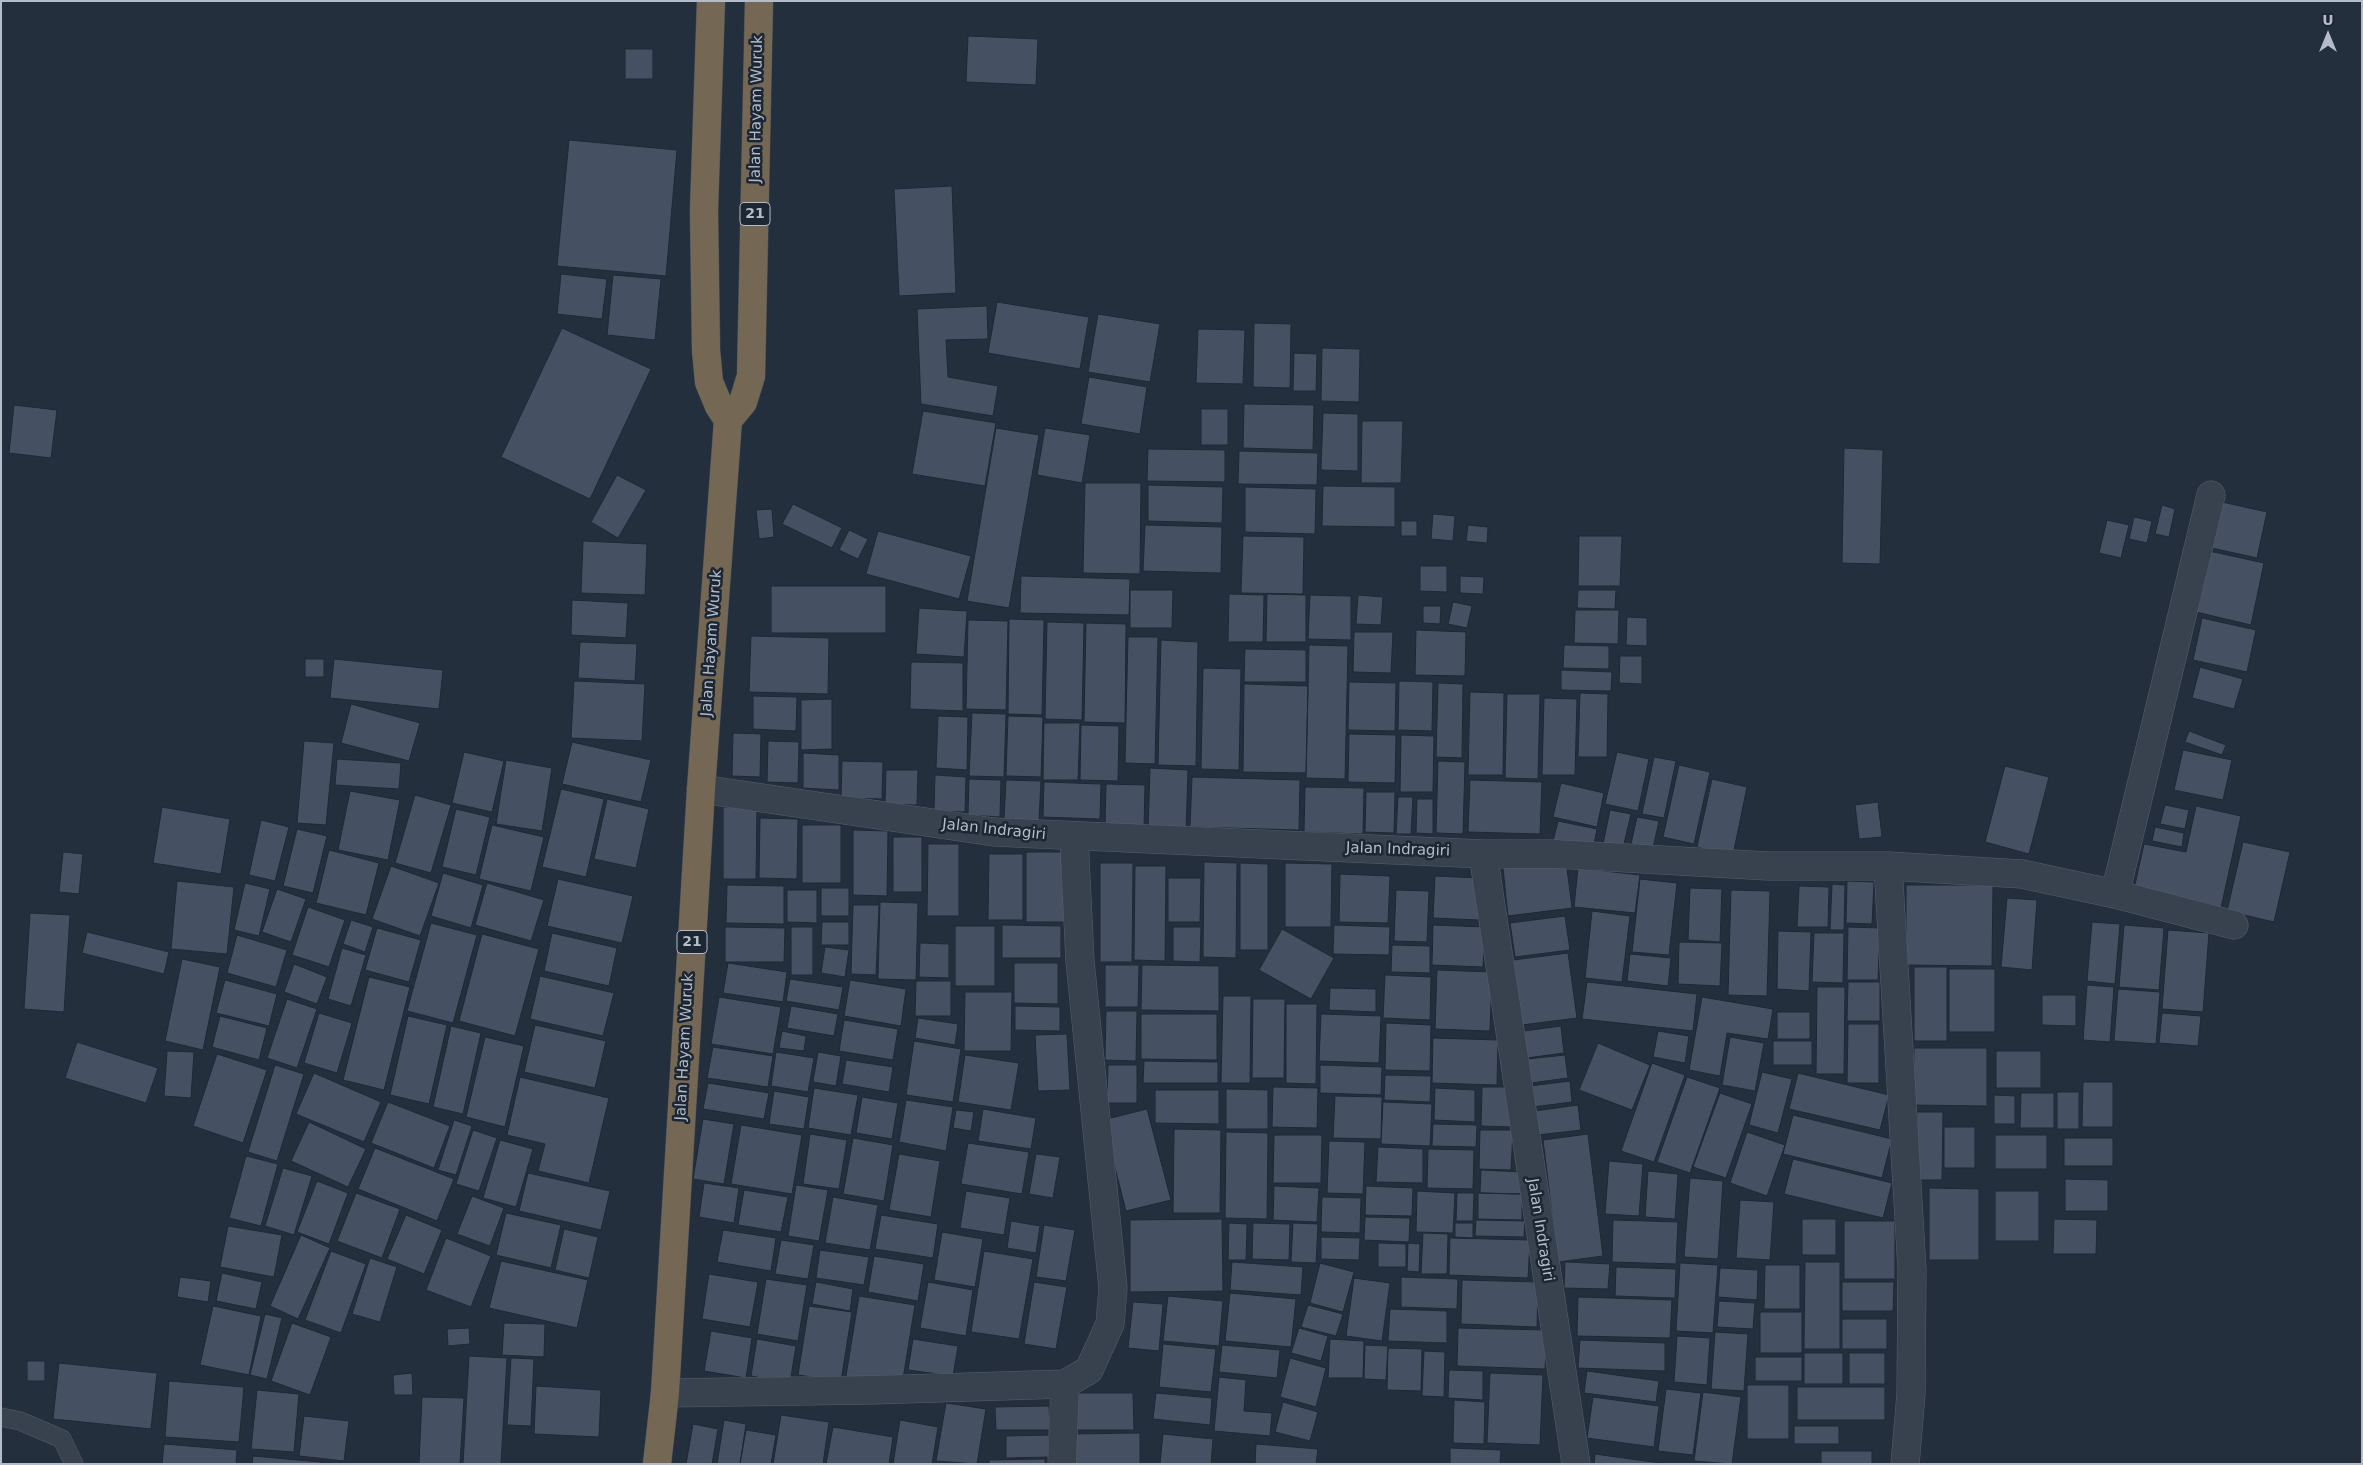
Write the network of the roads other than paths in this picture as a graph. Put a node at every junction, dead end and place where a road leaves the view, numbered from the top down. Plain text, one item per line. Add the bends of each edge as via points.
1 (711, 1) edge
2 (759, 1) edge
3 (728, 420) junction
4 (2211, 495) dead end
5 (701, 789) junction
6 (1074, 837) junction
7 (1483, 854) junction
8 (1888, 866) junction
9 (2116, 894) junction
10 (2234, 925) dead end
11 (1064, 1384) junction
12 (665, 1393) junction
13 (1, 1416) edge
14 (74, 1464) edge
15 (657, 1464) edge
16 (1062, 1464) edge
17 (1576, 1464) edge
18 (1905, 1464) edge

1 - 3 highway via 704,210 706,350 709,382
2 - 3 highway, Jalan Hayam Wuruk / 21 via 751,376 742,402
3 - 5 highway, Jalan Hayam Wuruk / 21
4 - 9 street
5 - 6 street, Jalan Indragiri via 994,832
5 - 12 highway, Jalan Hayam Wuruk / 21
6 - 7 street, Jalan Indragiri
6 - 11 street via 1080,961 1113,1288 1110,1324 1089,1370
7 - 8 street via 1555,854 1768,866
7 - 17 street, Jalan Indragiri
8 - 9 street via 2022,874
8 - 18 street via 1912,1268 1911,1394
9 - 10 street
11 - 12 street
11 - 16 street
12 - 15 highway, Jalan Hayam Wuruk / 21
13 - 14 lane via 62,1439

